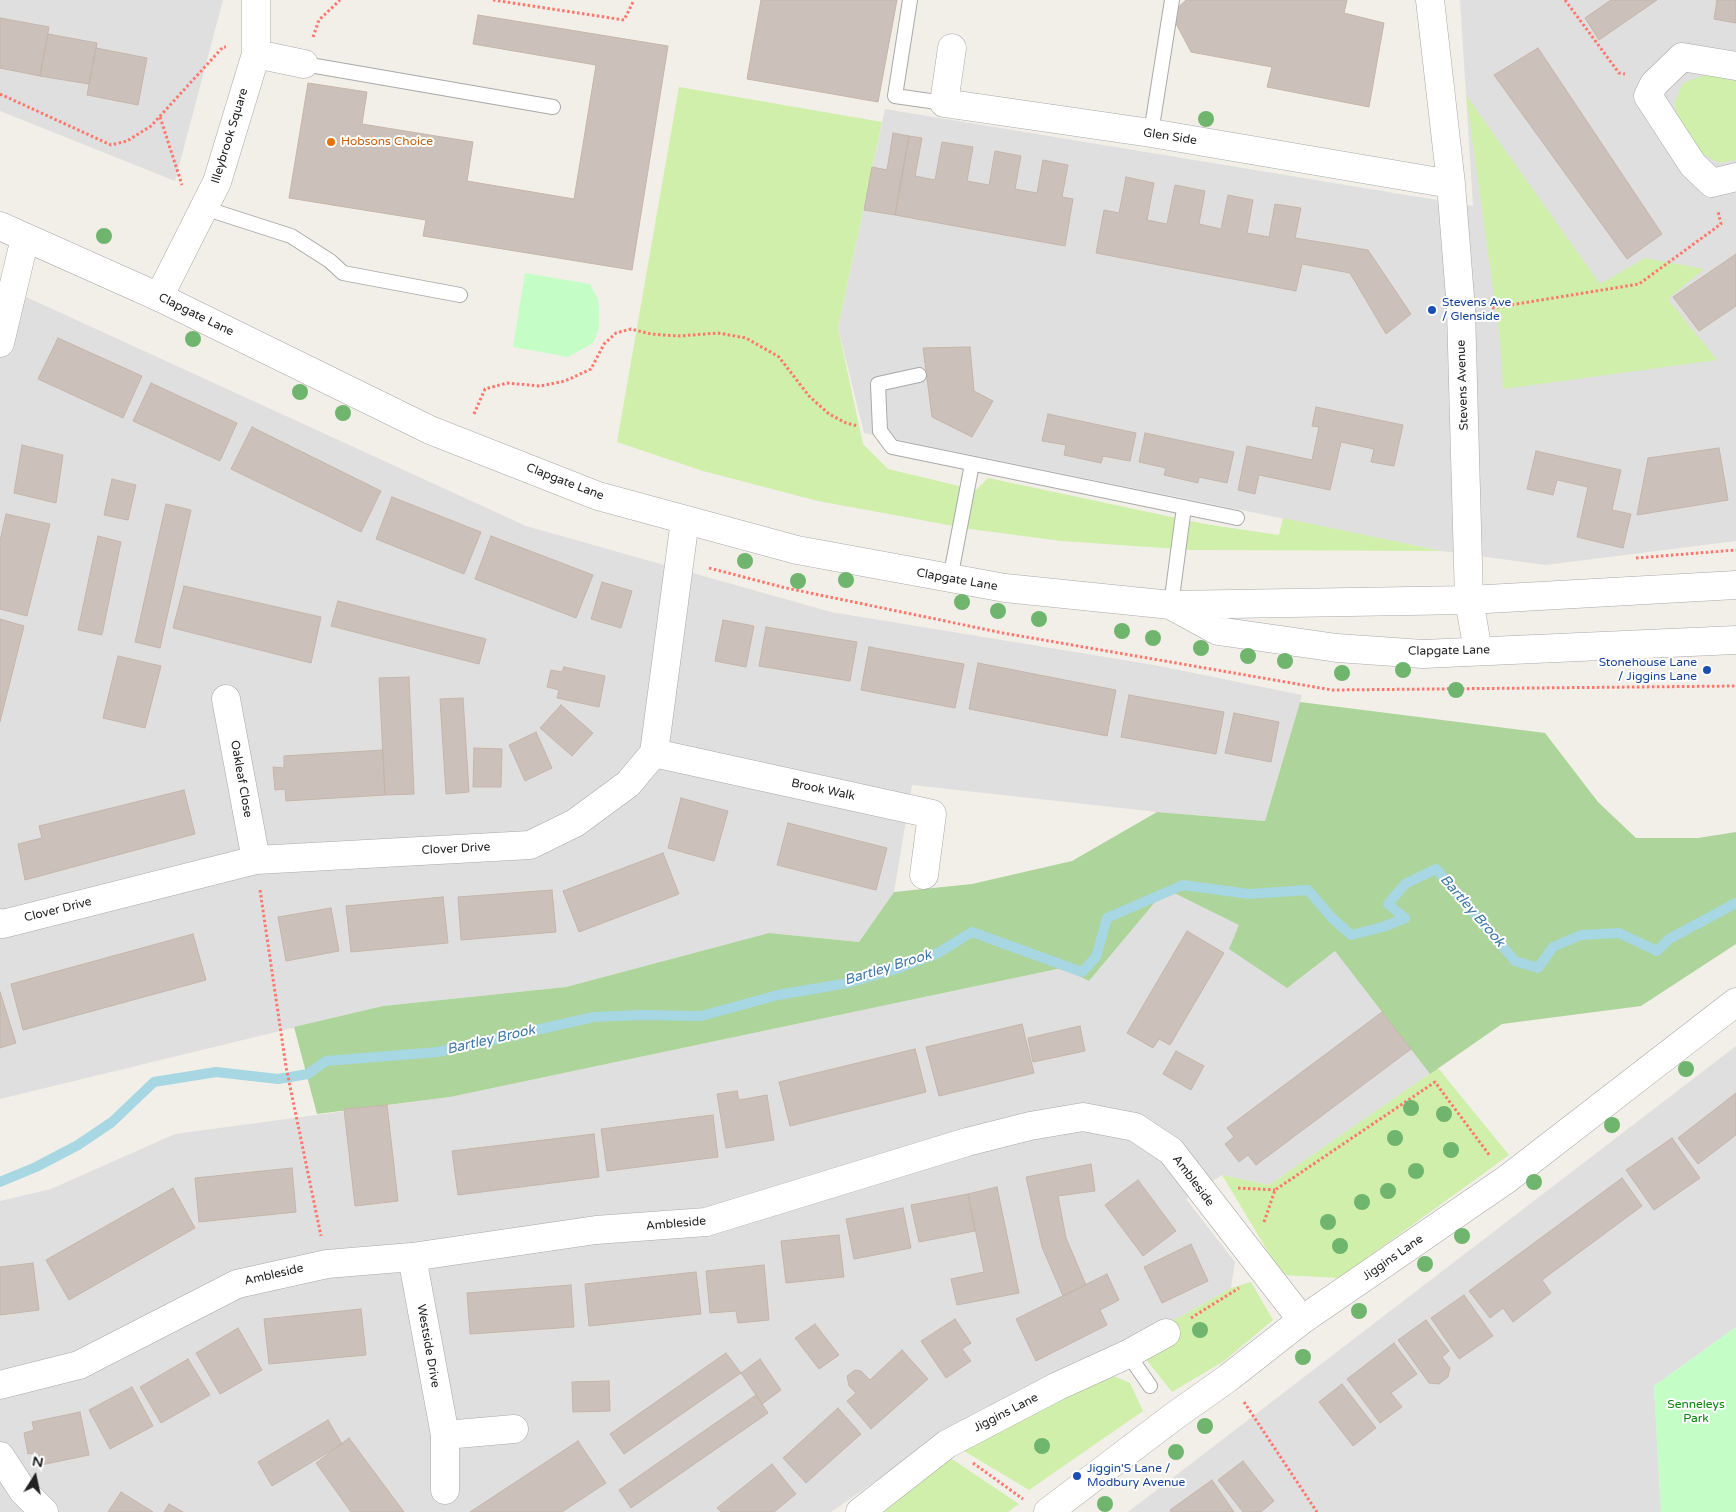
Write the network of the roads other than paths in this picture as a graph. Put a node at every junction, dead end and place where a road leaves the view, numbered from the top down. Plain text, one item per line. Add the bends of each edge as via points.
1 (256, 0) edge
2 (910, 0) edge
3 (1172, 0) edge
4 (1430, 0) edge
5 (952, 48) dead end
6 (256, 54) junction
7 (304, 64) joint
8 (1736, 66) edge
9 (944, 103) junction
10 (552, 106) dead end
11 (1151, 133) junction
12 (1724, 180) edge
13 (1451, 184) junction
14 (205, 207) junction
15 (0, 226) edge
16 (24, 238) junction
17 (460, 294) dead end
18 (159, 297) junction
19 (0, 343) edge
20 (920, 375) dead end
21 (972, 464) junction
22 (1184, 507) junction
23 (1237, 518) dead end
24 (685, 520) junction
25 (950, 578) junction
26 (1736, 586) edge
27 (1469, 600) junction
28 (1171, 605) junction
29 (1736, 640) edge
30 (1478, 651) junction
31 (226, 698) dead end
32 (654, 753) junction
33 (256, 860) junction
34 (924, 875) dead end
35 (0, 923) edge
36 (1736, 1002) edge
37 (412, 1257) junction
38 (1302, 1320) junction
39 (1166, 1333) road end
40 (1128, 1354) junction
41 (0, 1385) edge
42 (1150, 1386) dead end
43 (514, 1429) dead end
44 (445, 1435) junction
45 (0, 1456) edge
46 (445, 1490) dead end
47 (1036, 1506) edge
48 (44, 1512) edge
49 (860, 1512) edge

1 - 6 street, Illeybrook Square
2 - 9 lane via 895,96
3 - 11 lane
4 - 13 street, Stevens Avenue
5 - 9 street
6 - 7 street
6 - 14 street, Illeybrook Square via 218,182
7 - 10 lane
8 - 12 street via 1682,57 1654,84 1648,96 1693,165
9 - 11 street, Glen Side
11 - 13 street, Glen Side
13 - 27 street, Stevens Avenue via 1461,310
14 - 17 lane via 291,236 343,273
14 - 18 street, Illeybrook Square
15 - 16 street, Clapgate Lane
16 - 18 street, Clapgate Lane
16 - 19 street
18 - 24 street, Clapgate Lane via 430,430 598,496
20 - 21 lane via 878,384 880,431 892,447
21 - 22 lane
21 - 25 lane
22 - 23 lane
22 - 28 lane
24 - 25 street, Clapgate Lane via 797,550
24 - 32 street
25 - 28 street, Clapgate Lane via 1004,588
26 - 27 street, Clapgate Lane
27 - 28 street, Clapgate Lane
27 - 30 street, Stevens Avenue
28 - 30 street, Clapgate Lane via 1218,631 1337,648 1423,654
29 - 30 street, Clapgate Lane
31 - 33 street, Oakleaf Close
32 - 33 street, Clover Drive via 628,784 575,823 530,845
32 - 34 street, Brook Walk via 932,814
33 - 35 street, Clover Drive
36 - 38 street, Jiggins Lane via 1507,1178
37 - 38 street, Ambleside via 596,1230 706,1222 967,1142 1083,1117 1135,1127 1171,1151
37 - 41 street, Ambleside via 327,1264 237,1284 79,1365
37 - 44 street, Westside Drive
38 - 47 street, Jiggins Lane via 1173,1417
39 - 40 street, Jiggins Lane
40 - 42 lane
40 - 49 street, Jiggins Lane via 946,1444
43 - 44 street
44 - 46 street, Westside Drive
45 - 48 street via 23,1491

